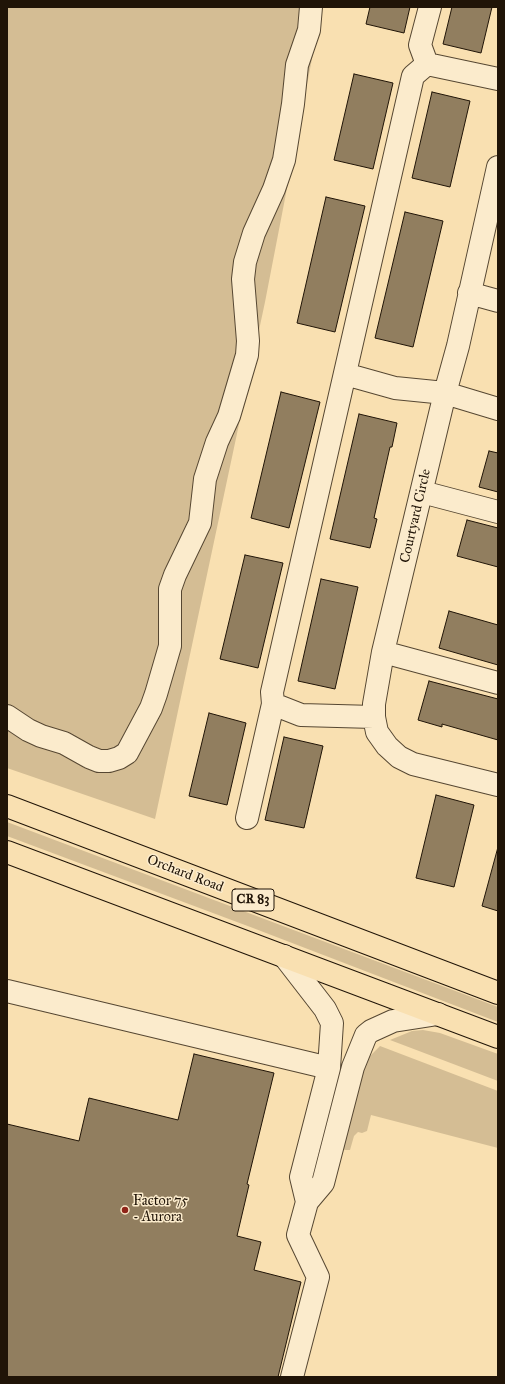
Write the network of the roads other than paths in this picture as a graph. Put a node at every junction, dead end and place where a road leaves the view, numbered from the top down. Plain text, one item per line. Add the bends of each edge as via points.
1 (311, 7) edge
2 (430, 7) edge
3 (426, 64) junction
4 (498, 79) edge
5 (498, 167) edge
6 (469, 294) junction
7 (498, 301) edge
8 (345, 374) junction
9 (445, 393) junction
10 (498, 409) edge
11 (422, 492) junction
12 (498, 512) edge
13 (383, 652) junction
14 (498, 683) edge
15 (273, 704) junction
16 (7, 716) edge
17 (374, 717) junction
18 (498, 786) edge
19 (7, 806) edge
20 (247, 818) dead end
21 (7, 852) edge
22 (284, 956) junction
23 (7, 991) edge
24 (498, 993) edge
25 (438, 1014) junction
26 (498, 1037) edge
27 (329, 1068) junction
28 (307, 1202) junction
29 (292, 1377) edge

1 - 16 street via 309,30 297,65 284,160 245,262 243,279 247,355 229,416 205,479 200,522 170,589 170,646 151,708 127,753 109,761 99,761 64,743 41,736
2 - 3 street via 420,45
3 - 4 street
3 - 8 street via 413,76
5 - 6 street, Courtyard Circle
6 - 7 street
6 - 9 street, Courtyard Circle
8 - 9 street via 395,388
8 - 15 street via 272,692
9 - 10 street
9 - 11 street, Courtyard Circle
11 - 12 street
11 - 13 street, Courtyard Circle
13 - 14 street
13 - 17 street, Courtyard Circle
15 - 17 street via 301,715
15 - 20 street
17 - 18 street, Courtyard Circle via 377,732 399,757 413,764
19 - 24 main road, Orchard Road / CR 83
21 - 22 main road
22 - 25 main road
22 - 27 street via 332,1022
23 - 27 street
25 - 26 main road
25 - 28 street via 394,1021 366,1035 353,1067 323,1183
27 - 28 street via 301,1177
28 - 29 street via 298,1235 318,1276

